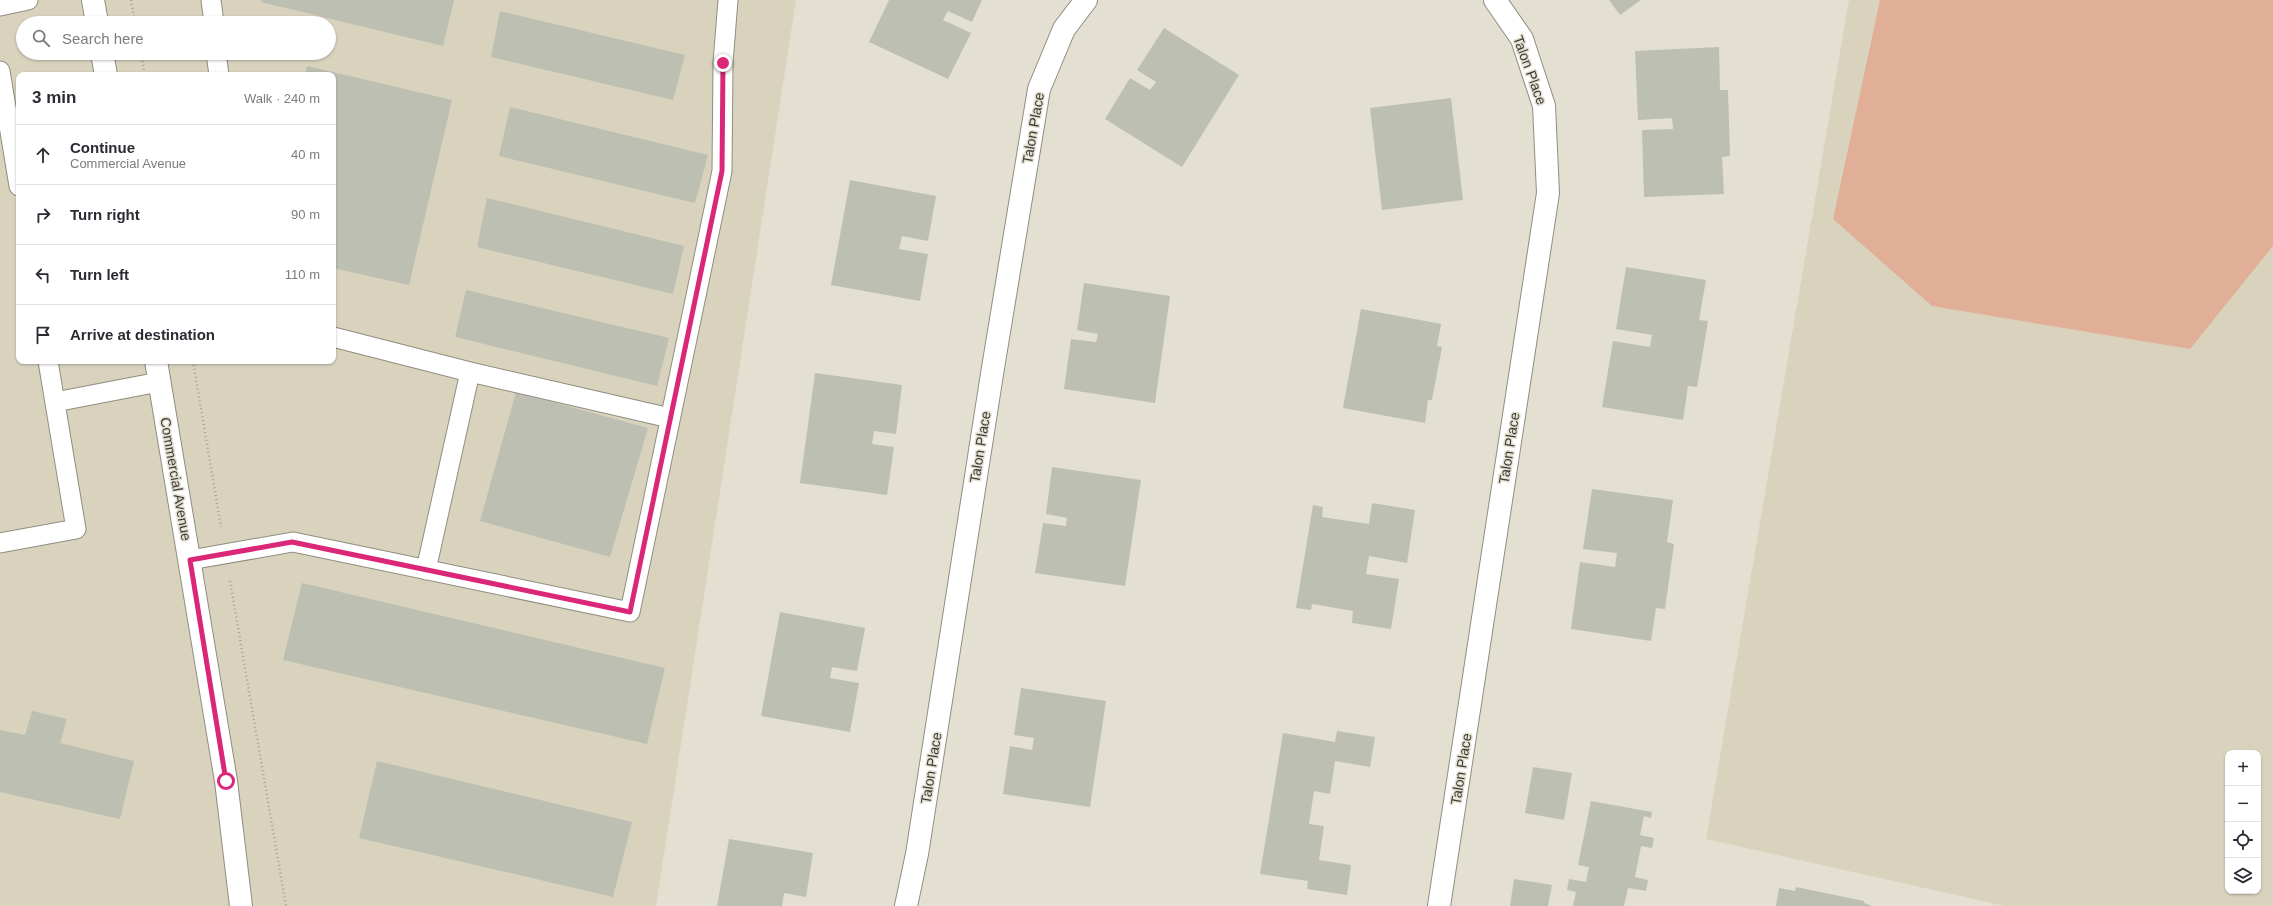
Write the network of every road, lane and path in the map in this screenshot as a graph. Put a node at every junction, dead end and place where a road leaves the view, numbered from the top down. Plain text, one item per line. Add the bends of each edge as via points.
1 (28, 0) edge
2 (93, 0) edge
3 (131, 0) edge
4 (211, 0) edge
5 (728, 0) edge
6 (1086, 0) edge
7 (1495, 0) edge
8 (0, 6) edge
9 (96, 16) edge
10 (134, 16) edge
11 (213, 16) edge
12 (103, 60) edge
13 (142, 60) edge
14 (217, 60) edge
15 (0, 71) edge
16 (105, 72) edge
17 (144, 72) edge
18 (219, 72) edge
19 (16, 168) edge
20 (336, 338) edge
21 (49, 364) edge
22 (194, 364) edge
23 (157, 371) edge
24 (470, 372) junction
25 (55, 402) junction
26 (670, 418) junction
27 (0, 543) edge
28 (226, 553) junction
29 (190, 560) junction
30 (426, 570) junction
31 (241, 906) edge
32 (286, 906) edge
33 (906, 906) edge
34 (1439, 906) edge

1 - 8 lane
2 - 9 street
3 - 10 path
4 - 11 lane
5 - 26 lane via 723,63 722,171
6 - 33 street, Talon Place via 1064,29 1039,89 917,854
7 - 34 street, Talon Place via 1522,39 1544,106 1548,193
12 - 16 street
13 - 17 path
14 - 18 lane
15 - 19 lane
20 - 24 lane
21 - 25 lane
22 - 28 path
23 - 25 lane
23 - 29 street, Commercial Avenue
24 - 26 lane
24 - 30 lane
25 - 27 lane via 76,529
26 - 30 lane via 630,612
28 - 29 lane
28 - 30 lane via 292,542
28 - 32 path
29 - 31 street, Commercial Avenue via 226,781

